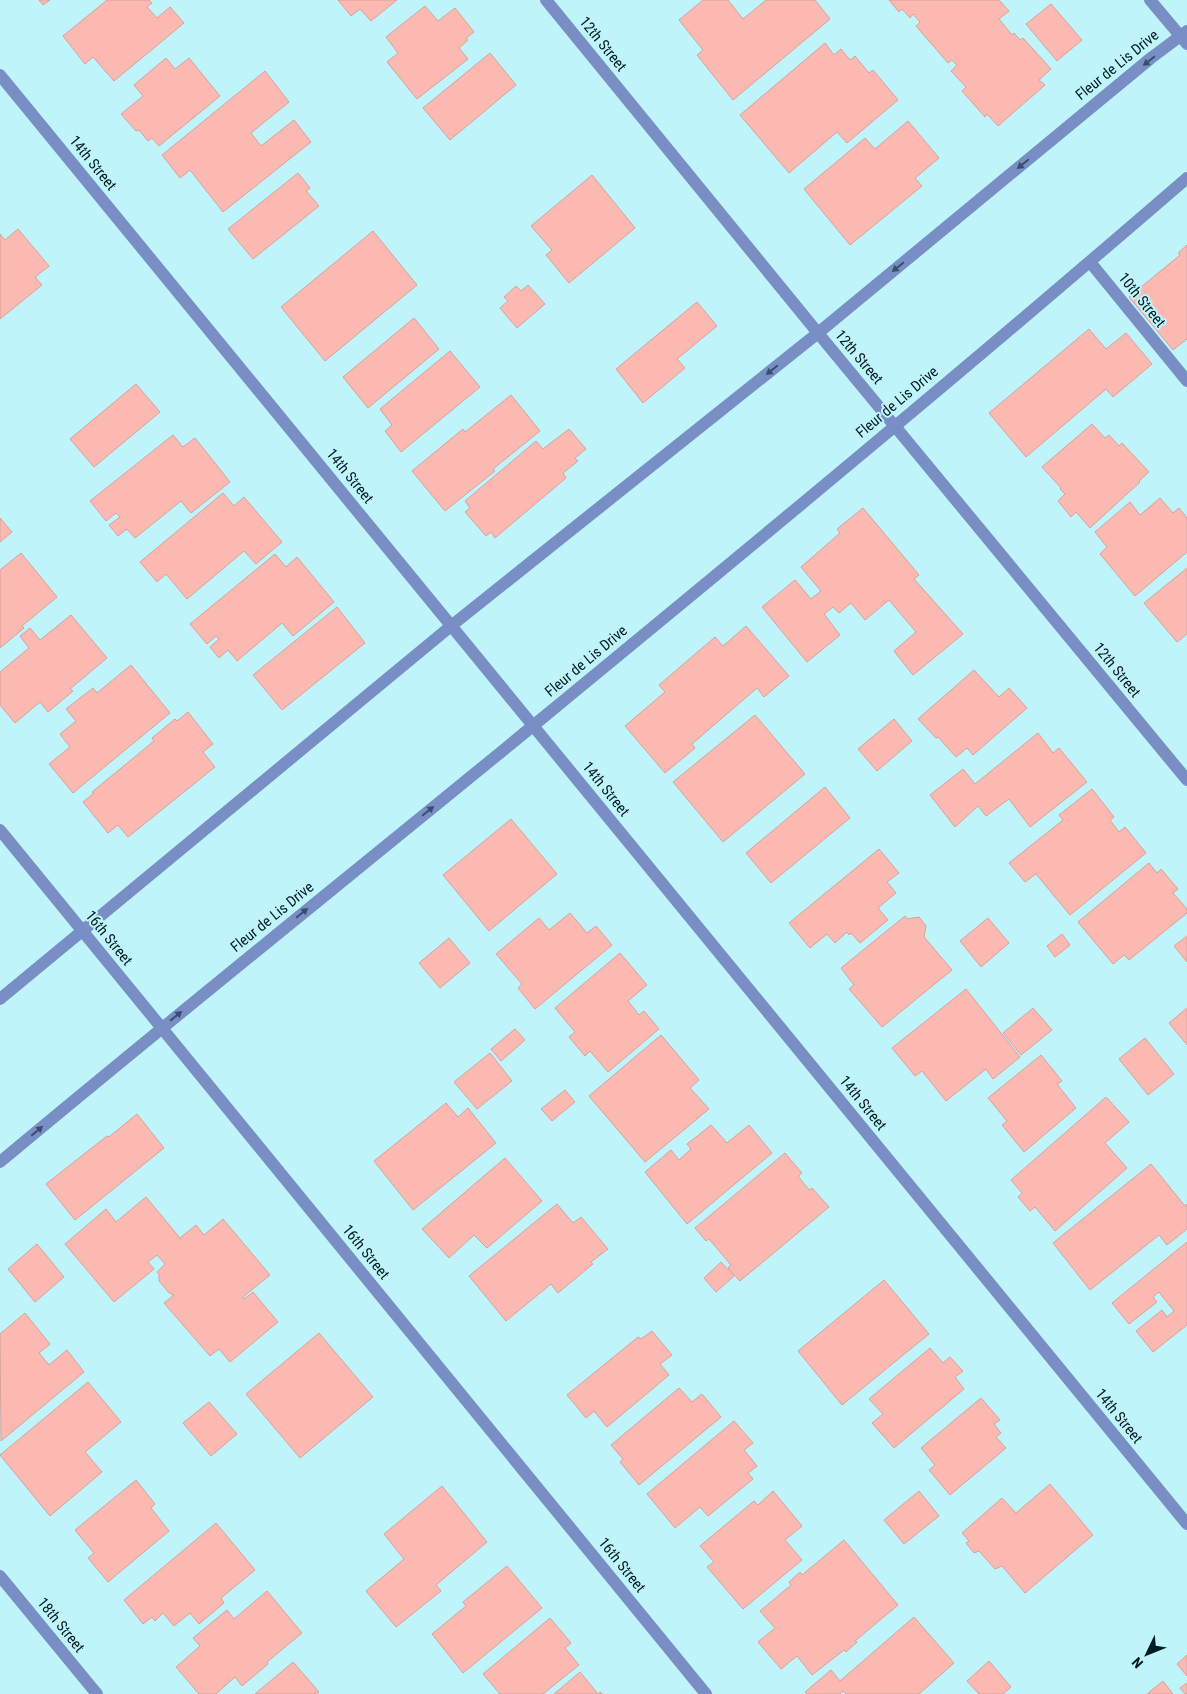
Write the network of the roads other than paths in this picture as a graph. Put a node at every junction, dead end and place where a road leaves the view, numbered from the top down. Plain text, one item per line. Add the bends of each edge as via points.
1 (546, 0) edge
2 (1150, 0) edge
3 (1184, 37) edge
4 (0, 76) edge
5 (1187, 178) edge
6 (1090, 262) junction
7 (818, 333) junction
8 (1187, 381) edge
9 (895, 425) junction
10 (451, 626) junction
11 (533, 726) junction
12 (1187, 780) edge
13 (0, 830) edge
14 (83, 932) junction
15 (0, 999) edge
16 (161, 1028) junction
17 (0, 1162) edge
18 (1187, 1524) edge
19 (0, 1576) edge
20 (97, 1694) edge
21 (706, 1694) edge

1 - 7 street, 12th Street
2 - 3 street
3 -> 7 street, Fleur de Lis Drive
4 - 10 street, 14th Street
5 - 6 street, Fleur de Lis Drive
6 - 8 street, 10th Street
6 - 9 street, Fleur de Lis Drive
7 - 9 street, 12th Street
7 -> 10 street, Fleur de Lis Drive
9 - 11 street, Fleur de Lis Drive
9 - 12 street, 12th Street
10 - 11 street, 14th Street
10 - 14 street, Fleur de Lis Drive
16 -> 11 street, Fleur de Lis Drive
11 - 18 street, 14th Street
13 - 14 street, 16th Street
14 - 15 street, Fleur de Lis Drive
14 - 16 street, 16th Street
17 -> 16 street, Fleur de Lis Drive
16 - 21 street, 16th Street
19 - 20 street, 18th Street

